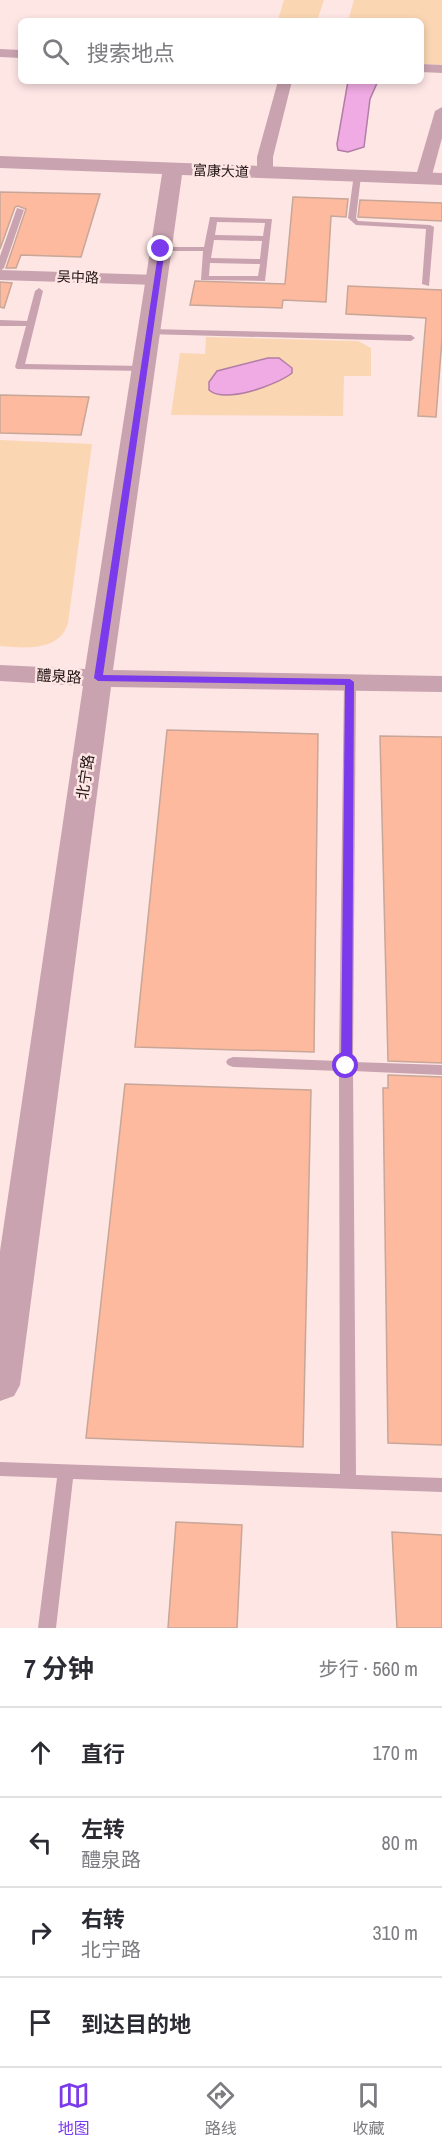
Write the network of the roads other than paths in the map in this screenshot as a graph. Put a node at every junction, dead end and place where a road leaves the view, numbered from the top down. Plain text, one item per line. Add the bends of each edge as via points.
1 (0, 53) edge
2 (18, 54) edge
3 (424, 68) edge
4 (442, 69) edge
5 (284, 84) edge
6 (442, 111) edge
7 (0, 162) edge
8 (173, 169) junction
9 (265, 172) junction
10 (357, 176) junction
11 (432, 179) edge
12 (21, 210) dead end
13 (210, 237) junction
14 (267, 238) junction
15 (161, 249) junction
16 (208, 249) junction
17 (207, 260) junction
18 (264, 262) junction
19 (0, 268) edge
20 (0, 275) edge
21 (157, 280) junction
22 (426, 284) dead end
23 (39, 291) dead end
24 (0, 323) edge
25 (31, 324) junction
26 (149, 332) junction
27 (411, 338) dead end
28 (144, 369) junction
29 (0, 672) edge
30 (98, 678) junction
31 (350, 682) junction
32 (442, 684) edge
33 (233, 1062) dead end
34 (346, 1066) junction
35 (442, 1070) edge
36 (0, 1385) edge
37 (0, 1469) edge
38 (66, 1471) junction
39 (348, 1482) junction
40 (442, 1485) edge
41 (47, 1628) edge

1 - 2 street
3 - 4 street
5 - 9 street via 265,157
6 - 11 street
7 - 8 street, 富康大道
8 - 9 street, 富康大道
8 - 15 street, 北宁路
9 - 10 street, 富康大道
10 - 11 street, 富康大道
10 - 22 lane via 352,218 356,223 430,227
12 - 19 lane
13 - 14 lane
13 - 14 lane via 213,219 269,221
13 - 16 lane
14 - 18 lane
15 - 16 lane
15 - 21 street, 北宁路
16 - 17 lane
17 - 18 lane
17 - 18 lane via 204,278 262,279
20 - 21 street, 吴中路
21 - 26 street, 北宁路
23 - 25 lane
24 - 25 lane
25 - 28 lane via 20,367
26 - 27 lane
26 - 28 street, 北宁路
28 - 30 street, 北宁路
29 - 30 street, 醴泉路
30 - 31 street, 醴泉路
30 - 36 street, 北宁路
31 - 32 street, 醴泉路
31 - 34 lane
33 - 34 lane
34 - 35 lane
34 - 39 lane
37 - 38 lane
38 - 39 lane
38 - 41 lane
39 - 40 lane

